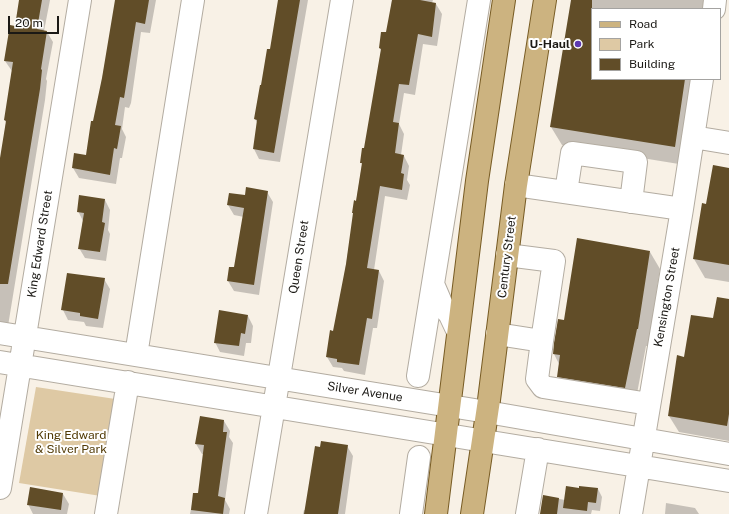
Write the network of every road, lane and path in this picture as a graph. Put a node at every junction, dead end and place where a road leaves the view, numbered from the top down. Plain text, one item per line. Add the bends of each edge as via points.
1 (80, 0) edge
2 (193, 0) edge
3 (342, 0) edge
4 (479, 0) edge
5 (504, 0) edge
6 (545, 0) edge
7 (702, 80) edge
8 (693, 137) junction
9 (729, 143) edge
10 (516, 185) junction
11 (566, 192) junction
12 (631, 202) junction
13 (682, 209) junction
14 (507, 255) junction
15 (433, 284) junction
16 (458, 332) junction
17 (0, 334) edge
18 (497, 334) junction
19 (25, 337) junction
20 (542, 341) junction
21 (136, 355) junction
22 (10, 363) edge
23 (418, 376) dead end
24 (279, 378) junction
25 (128, 382) junction
26 (572, 393) junction
27 (649, 404) junction
28 (274, 406) junction
29 (449, 406) junction
30 (487, 412) junction
31 (567, 426) junction
32 (445, 434) junction
33 (643, 440) junction
34 (483, 441) junction
35 (538, 449) junction
36 (729, 454) edge
37 (419, 457) dead end
38 (639, 466) junction
39 (729, 481) edge
40 (0, 488) edge
41 (434, 512) edge
42 (106, 514) edge
43 (256, 514) edge
44 (411, 514) edge
45 (472, 514) edge
46 (527, 514) edge
47 (631, 514) edge

1 - 19 street, King Edward Street
2 - 21 street
3 - 24 street, Queen Street
4 - 15 street
5 - 16 main road
6 - 10 main road, Century Street
7 - 8 street, Kensington Street
8 - 9 street
8 - 13 street, Kensington Street
10 - 11 street
10 - 14 main road, Century Street
11 - 12 street
11 - 12 street via 572,152 636,162
12 - 13 street
13 - 27 street, Kensington Street
14 - 18 main road, Century Street
14 - 20 street via 554,261
15 - 16 street
15 - 23 street
16 - 29 main road
17 - 19 street, Silver Avenue
18 - 20 street
18 - 30 main road, Century Street
19 - 21 street, Silver Avenue
19 - 22 street, King Edward Street
20 - 26 street via 536,379 543,387
21 - 24 street, Silver Avenue
22 - 25 street
22 - 40 street, King Edward Street
24 - 28 street, Queen Street
24 - 29 street, Silver Avenue
25 - 28 street
25 - 42 street
26 - 27 street
26 - 31 street
27 - 33 street, Kensington Street
28 - 32 street
28 - 43 street, Queen Street
29 - 30 street, Silver Avenue
29 - 32 main road
30 - 31 street, Silver Avenue
30 - 34 main road, Century Street
31 - 33 street, Silver Avenue
32 - 34 street
32 - 41 main road
33 - 36 street, Silver Avenue
33 - 38 street, Kensington Street
34 - 35 street
34 - 45 main road, Century Street
35 - 38 street
35 - 46 street
37 - 44 street
38 - 39 street
38 - 47 street, Kensington Street

